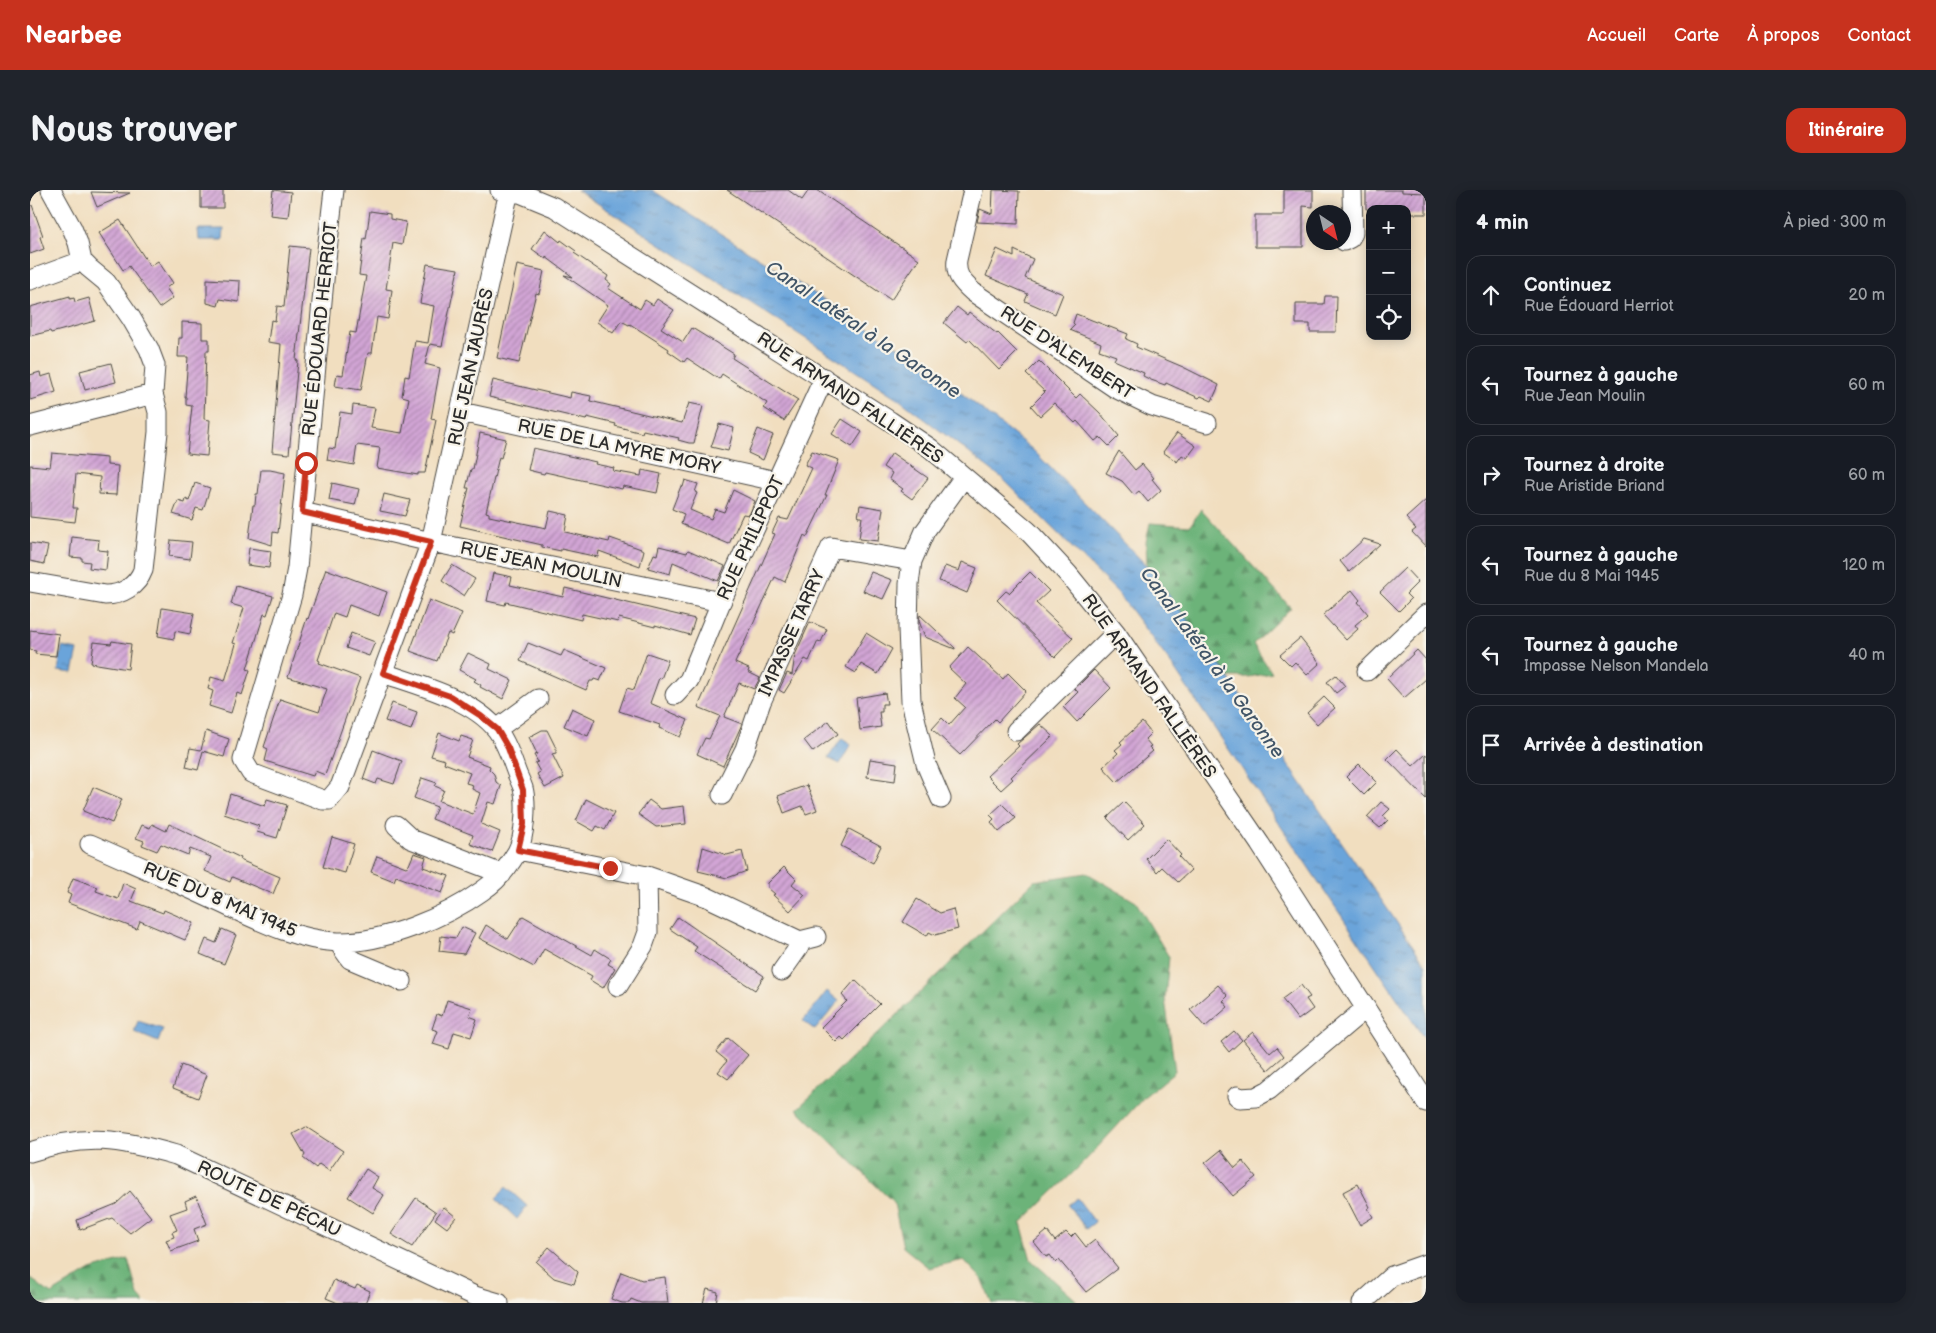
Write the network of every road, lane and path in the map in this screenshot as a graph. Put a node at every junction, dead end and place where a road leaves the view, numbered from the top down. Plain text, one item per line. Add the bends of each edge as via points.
1 (51, 190) edge
2 (334, 190) edge
3 (505, 190) edge
4 (973, 190) edge
5 (1352, 190) edge
6 (1351, 236) edge
7 (82, 261) junction
8 (30, 280) edge
9 (824, 378) junction
10 (153, 394) junction
11 (461, 412) junction
12 (1207, 423) dead end
13 (30, 426) edge
14 (964, 478) junction
15 (776, 481) junction
16 (302, 512) junction
17 (431, 542) junction
18 (912, 561) junction
19 (30, 582) edge
20 (721, 602) junction
21 (1426, 614) edge
22 (1116, 633) junction
23 (1367, 671) dead end
24 (383, 673) junction
25 (675, 695) dead end
26 (538, 699) dead end
27 (497, 729) junction
28 (1016, 731) dead end
29 (722, 795) dead end
30 (941, 799) dead end
31 (329, 800) joint
32 (396, 825) dead end
33 (90, 844) dead end
34 (518, 850) junction
35 (502, 874) junction
36 (647, 876) junction
37 (338, 942) junction
38 (782, 972) dead end
39 (402, 981) dead end
40 (618, 986) dead end
41 (1366, 1008) junction
42 (1237, 1096) dead end
43 (1426, 1102) edge
44 (30, 1152) edge
45 (1426, 1264) edge
46 (499, 1303) edge
47 (1362, 1303) edge

1 - 7 street via 72,228
2 - 16 street, RUE ÉDOUARD HERRIOT
3 - 9 street, RUE ARMAND FALLIÈRES via 554,206
3 - 11 street, RUE JEAN JAURÈS
4 - 12 street, RUE D'ALEMBERT via 957,260 956,271 962,282 1115,388 1152,406
5 - 6 street
7 - 8 street
7 - 10 street via 106,282 149,350 155,364
9 - 14 street, RUE ARMAND FALLIÈRES via 922,443
9 - 15 street, RUE PHILIPPOT
10 - 13 street
10 - 19 street via 158,412 158,432 141,576 126,591 113,595
11 - 15 street, RUE DE LA MYRE MORY
11 - 17 street, RUE JEAN JAURÈS
14 - 18 street via 925,531
14 - 22 street, RUE ARMAND FALLIÈRES via 1045,548
15 - 20 street, RUE PHILIPPOT
16 - 17 street, RUE JEAN MOULIN
16 - 31 street, RUE ÉDOUARD HERRIOT via 292,595 243,760 251,774
17 - 20 street, RUE JEAN MOULIN
17 - 24 street, RUE JEAN JAURÈS
18 - 29 street, IMPASSE TARRY via 831,547 761,702 745,750
18 - 30 street via 908,628 911,701 926,764
20 - 25 street, RUE PHILIPPOT via 689,680
21 - 23 street
22 - 28 street
22 - 41 street, RUE ARMAND FALLIÈRES via 1260,844
24 - 27 street, RUE DU 8 MAI 1945 via 450,696
24 - 31 street, RUE JEAN JAURÈS via 340,787
26 - 27 street
27 - 34 street, RUE DU 8 MAI 1945 via 508,748 523,790 524,824
32 - 35 street via 411,839
33 - 37 street, RUE DU 8 MAI 1945 via 257,919 310,939
34 - 35 street, RUE DU 8 MAI 1945
34 - 36 street
35 - 37 street, RUE DU 8 MAI 1945 via 460,906 403,931 369,940
36 - 38 street via 808,939
36 - 40 street via 648,932
37 - 39 street via 350,958
41 - 42 street via 1270,1090 1256,1096
41 - 43 street, RUE ARMAND FALLIÈRES
44 - 46 street, ROUTE DE PÉCAU via 58,1143 97,1139 132,1143 176,1155 467,1292
45 - 47 street via 1392,1276

